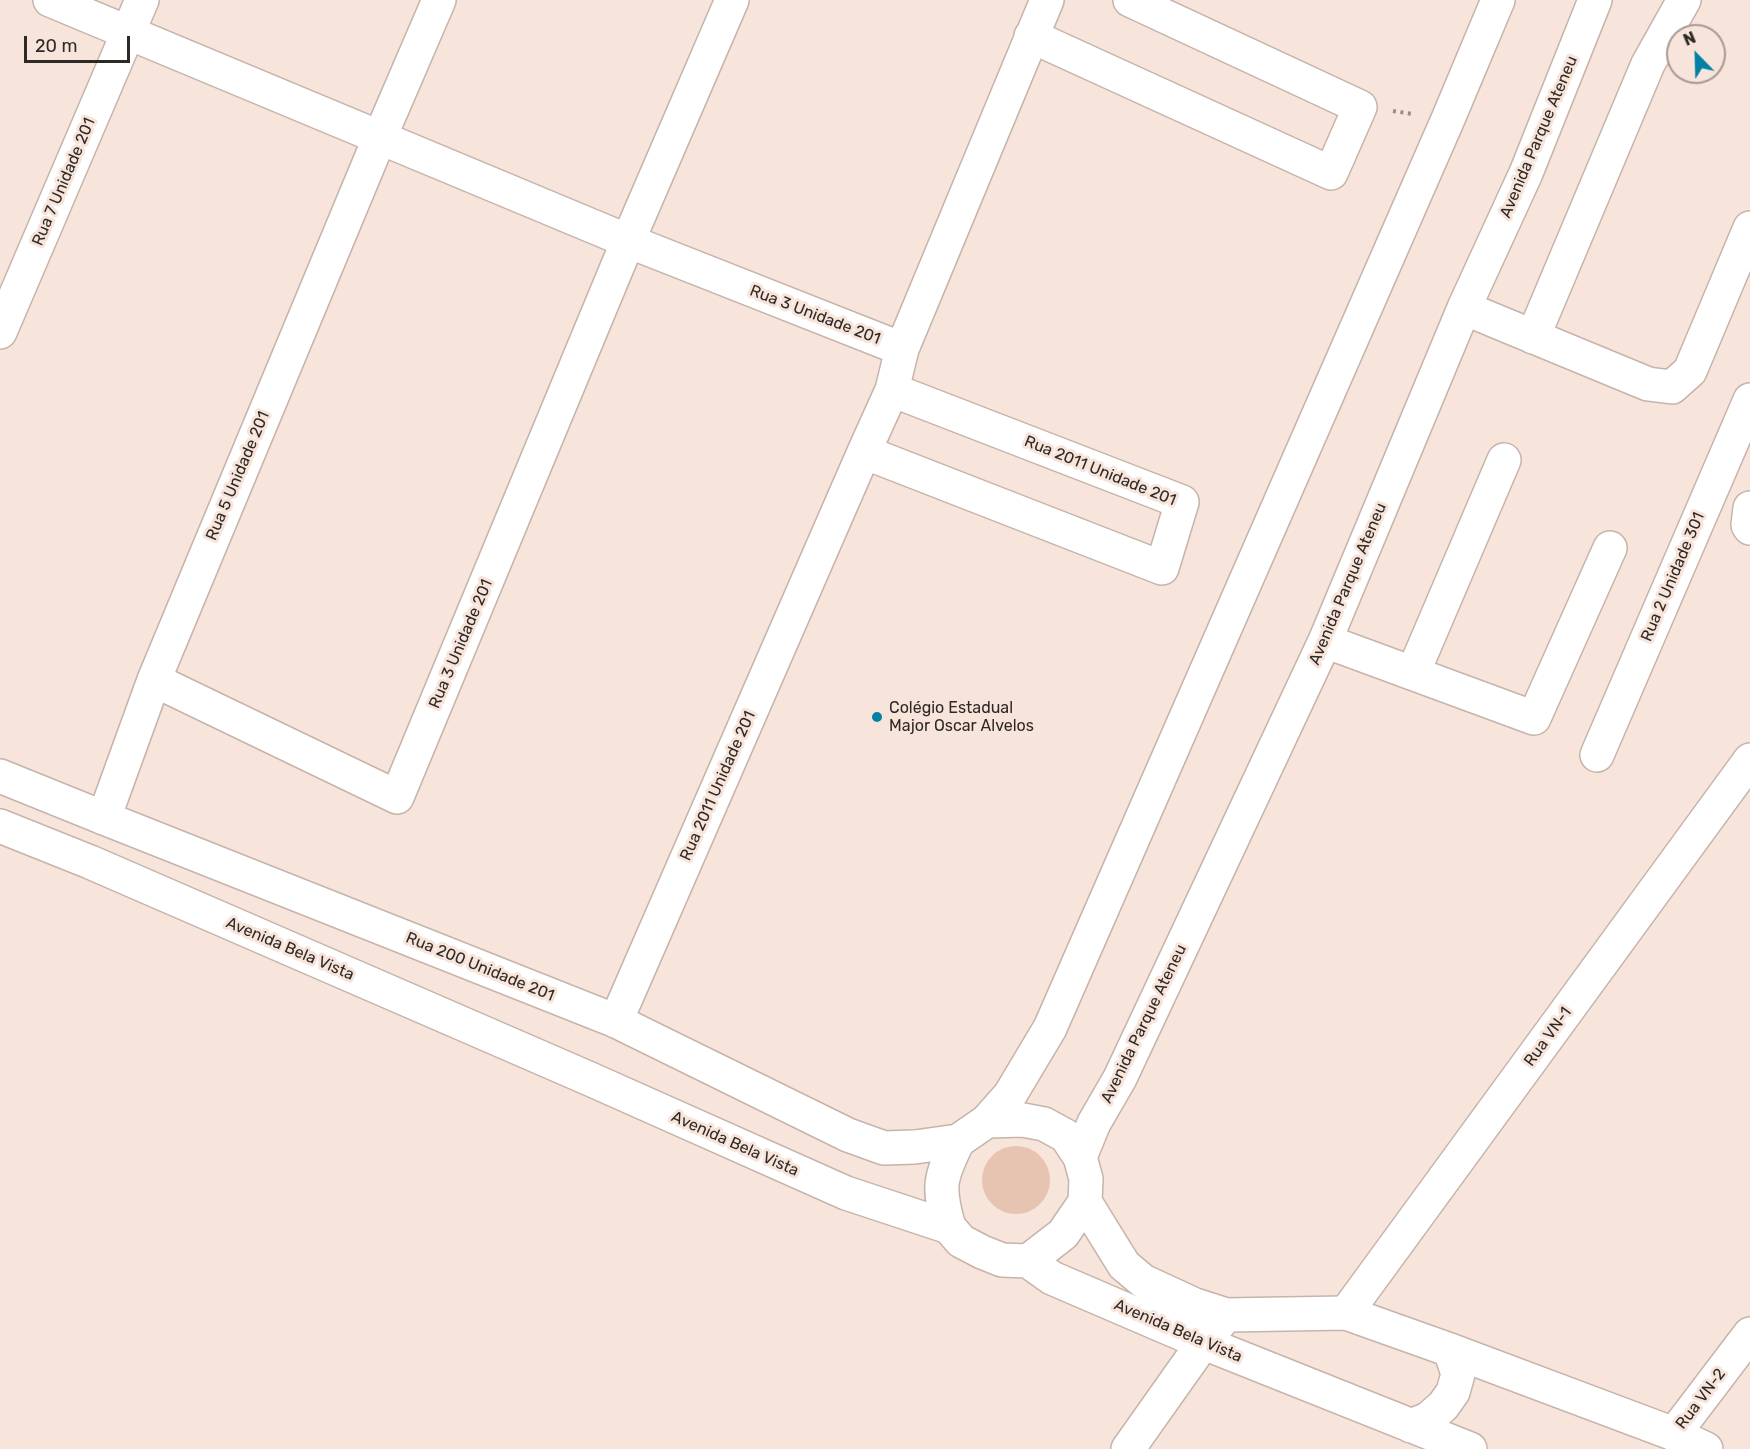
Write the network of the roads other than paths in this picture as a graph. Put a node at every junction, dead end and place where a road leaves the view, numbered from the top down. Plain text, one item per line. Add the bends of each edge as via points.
1 (50, 0) edge
2 (142, 0) edge
3 (440, 0) edge
4 (732, 0) edge
5 (1047, 0) edge
6 (1130, 0) edge
7 (1498, 0) edge
8 (1595, 0) edge
9 (1684, 0) edge
10 (129, 33) junction
11 (1031, 36) junction
12 (380, 137) junction
13 (1750, 228) edge
14 (628, 241) junction
15 (1464, 308) junction
16 (0, 332) edge
17 (1533, 337) junction
18 (902, 349) junction
19 (892, 390) junction
20 (1750, 400) edge
21 (864, 452) junction
22 (1504, 460) dead end
23 (1750, 508) edge
24 (1750, 528) edge
25 (1610, 548) dead end
26 (1325, 641) junction
27 (1413, 673) junction
28 (153, 680) junction
29 (1597, 755) dead end
30 (1750, 760) edge
31 (0, 776) edge
32 (104, 818) junction
33 (0, 826) edge
34 (616, 1021) junction
35 (987, 1121) junction
36 (958, 1141) junction
37 (1080, 1157) junction
38 (1085, 1202) junction
39 (949, 1227) junction
40 (1028, 1261) junction
41 (1346, 1313) junction
42 (1226, 1315) junction
43 (1750, 1334) edge
44 (1203, 1343) junction
45 (1450, 1350) junction
46 (1411, 1426) junction
47 (1674, 1434) junction
48 (1128, 1449) edge
49 (1470, 1449) edge
50 (1706, 1449) edge

1 - 10 street
2 - 10 street, Rua 7 Unidade 201
3 - 12 street, Rua 5 Unidade 201
4 - 14 street, Rua 3 Unidade 201
5 - 11 street, Rua 2011 Unidade 201
6 - 11 street via 1360,107 1331,173
7 - 35 street via 1050,1028 1010,1095
8 - 15 street, Avenida Parque Ateneu via 1526,173
9 - 17 street via 1648,64
10 - 12 street
10 - 16 street, Rua 7 Unidade 201
11 - 18 street, Rua 2011 Unidade 201
12 - 14 street
12 - 28 street, Rua 5 Unidade 201
13 - 17 street via 1690,371 1672,387 1648,384
14 - 18 street, Rua 3 Unidade 201
14 - 28 street, Rua 3 Unidade 201 via 397,797
15 - 17 street
15 - 26 street, Avenida Parque Ateneu
18 - 19 street, Rua 2011 Unidade 201
19 - 21 street, Rua 2011 Unidade 201
19 - 21 street, Rua 2011 Unidade 201 via 1182,502 1162,568
20 - 29 street, Rua 2 Unidade 301
21 - 34 street, Rua 2011 Unidade 201
22 - 27 street
23 - 24 street
25 - 27 street via 1534,718
26 - 27 street
26 - 37 street, Avenida Parque Ateneu
28 - 32 street, Rua 5 Unidade 201
30 - 41 street, Rua VN-1
31 - 32 street, Rua 200 Unidade 201
32 - 34 street, Rua 200 Unidade 201
33 - 39 street, Avenida Bela Vista via 846,1193
34 - 36 street, Rua 200 Unidade 201 via 848,1135 884,1148
35 - 36 street
35 - 37 street via 1044,1124 1066,1136
36 - 39 street via 942,1180
37 - 38 street via 1086,1179
38 - 40 street via 1063,1234
38 - 42 street, Avenida Bela Vista via 1134,1274 1196,1305
39 - 40 street, Avenida Bela Vista via 962,1241 982,1252 1002,1260
40 - 44 street, Avenida Bela Vista via 1052,1278
41 - 42 street, Avenida Bela Vista
41 - 45 street, Avenida Bela Vista
42 - 44 street
43 - 47 street, Rua VN-2
44 - 46 street, Avenida Bela Vista
44 - 48 street
45 - 46 street via 1458,1374 1453,1392 1428,1419
45 - 47 street, Avenida Bela Vista
46 - 49 street, Avenida Bela Vista
47 - 50 street, Avenida Bela Vista

